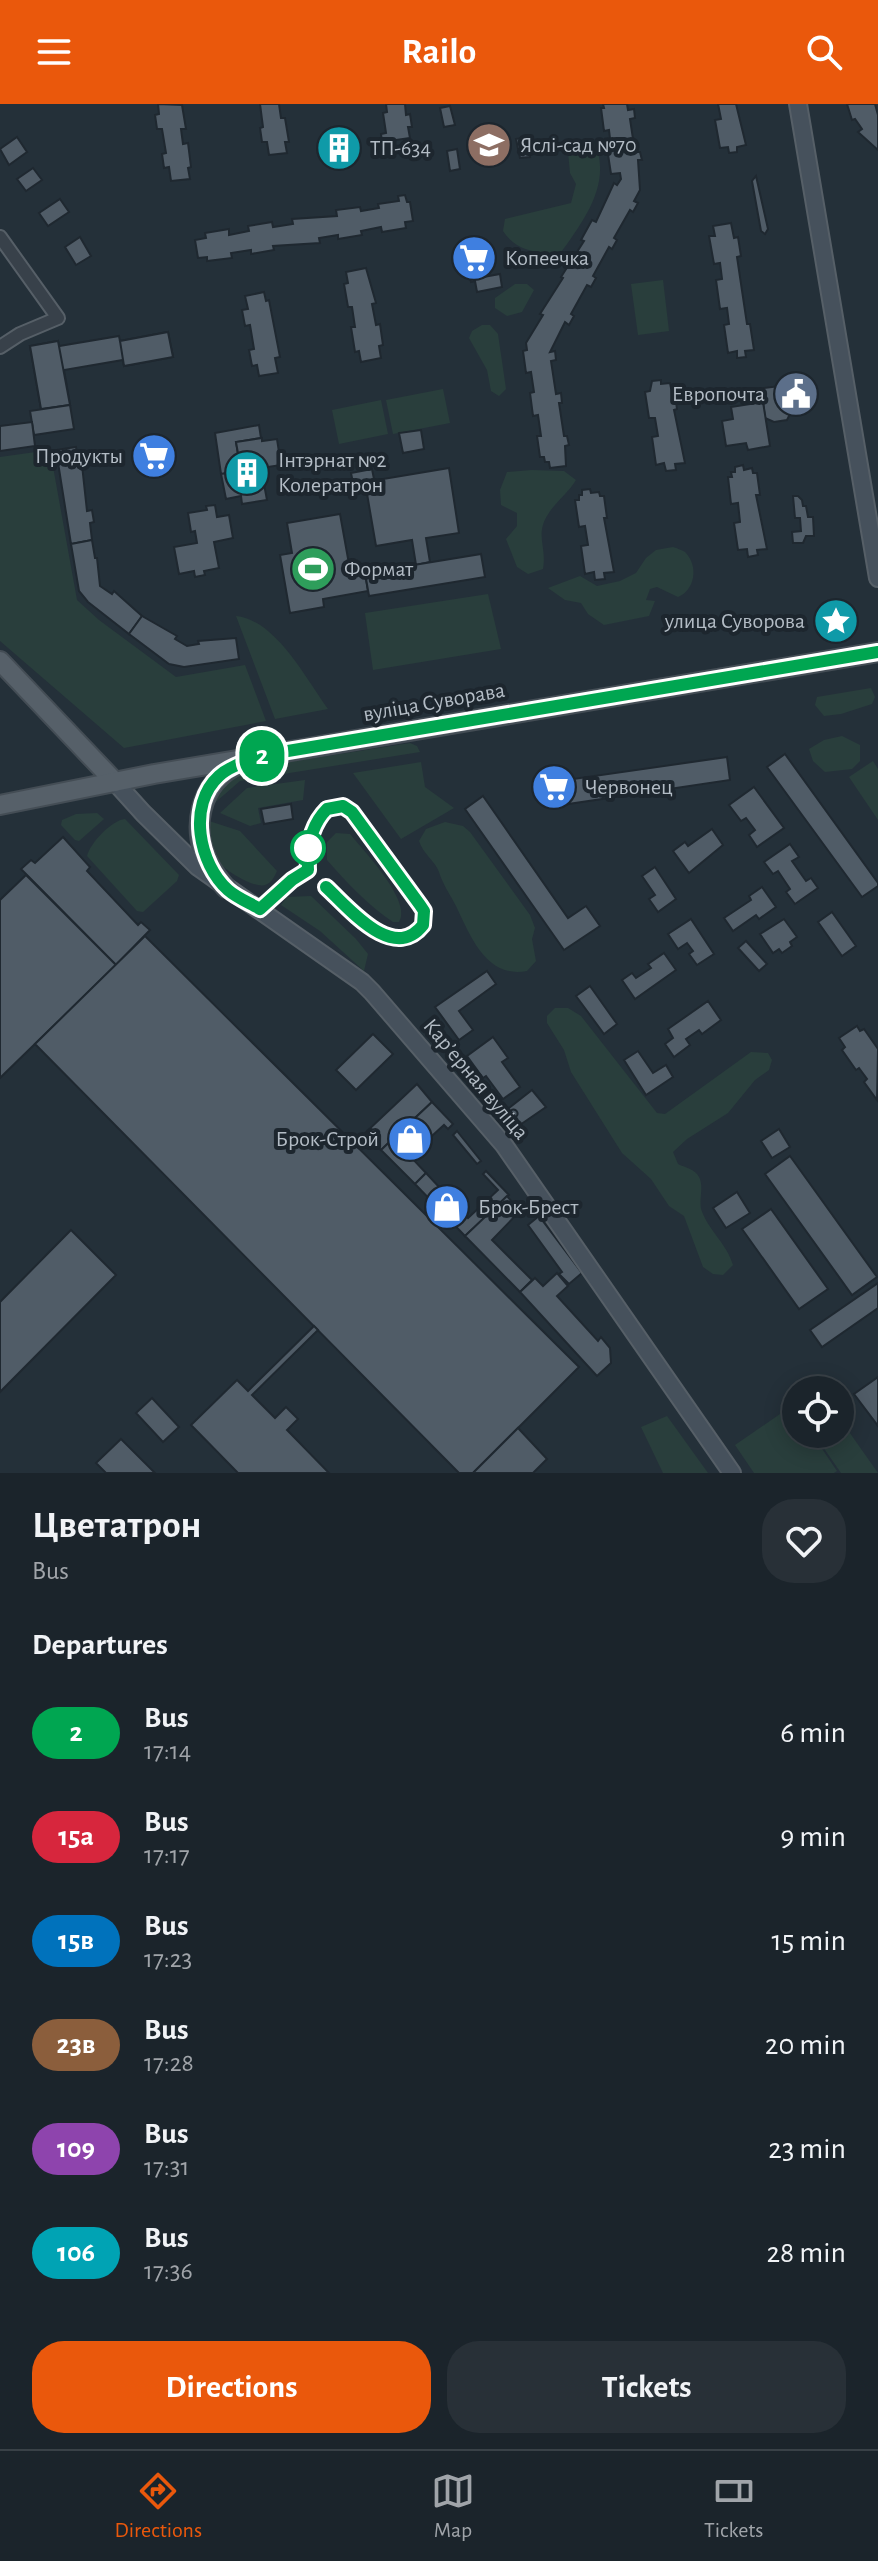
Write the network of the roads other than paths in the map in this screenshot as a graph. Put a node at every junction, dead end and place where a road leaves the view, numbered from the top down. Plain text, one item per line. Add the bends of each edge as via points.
1 (798, 104) edge
2 (0, 237) edge
3 (0, 347) edge
4 (878, 578) edge
5 (878, 652) edge
6 (0, 661) edge
7 (0, 677) edge
8 (264, 755) junction
9 (115, 782) junction
10 (0, 805) edge
11 (226, 888) junction
12 (732, 1473) edge

1 - 4 street
2 - 3 street via 58,318
5 - 8 main road, вуліца Суворава
6 - 9 main road
7 - 9 main road via 60,738
8 - 9 main road, вуліца Суворава
8 - 11 main road via 219,776 201,810 204,853
9 - 10 main road, вуліца Суворава
9 - 11 street, Карʼерная вуліца via 198,867
11 - 12 street, Карʼерная вуліца via 362,982 474,1108

